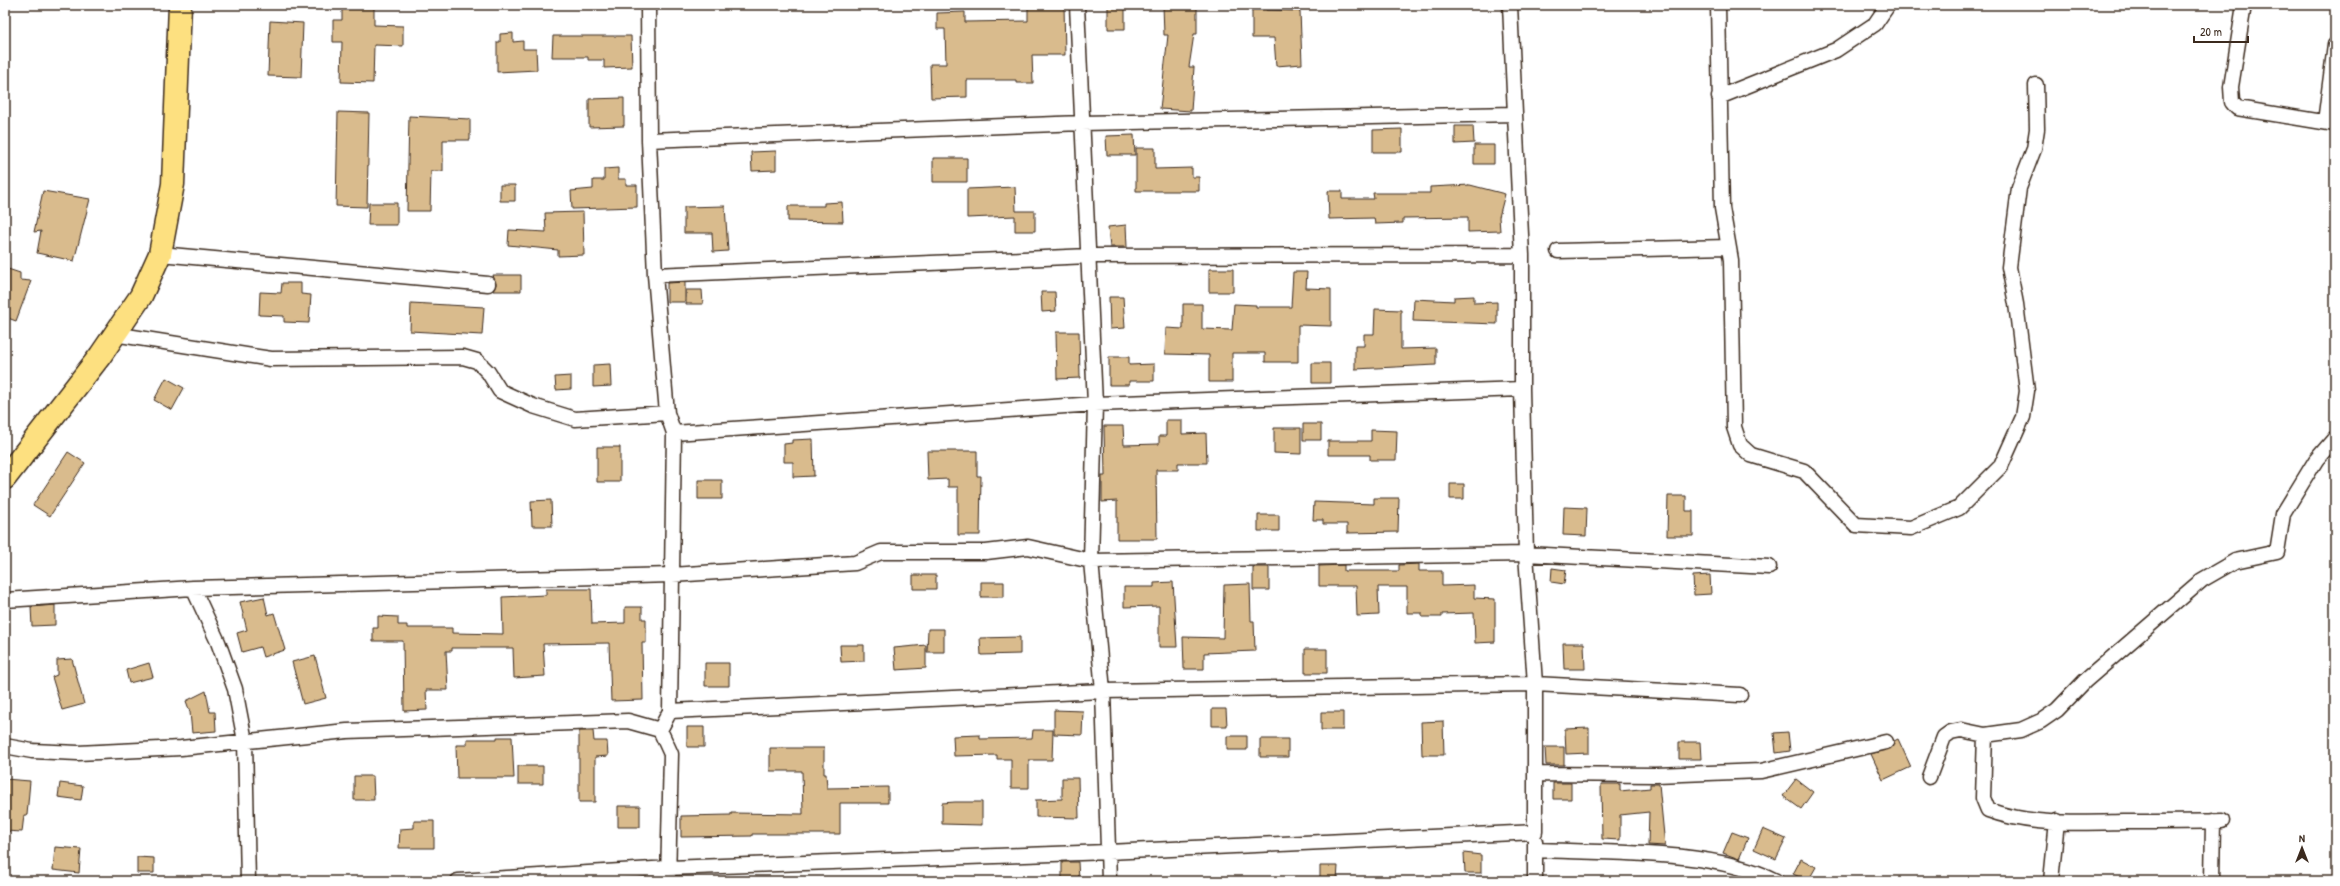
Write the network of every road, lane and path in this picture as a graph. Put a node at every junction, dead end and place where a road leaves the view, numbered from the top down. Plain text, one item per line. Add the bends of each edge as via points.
1 (180, 5) edge
2 (648, 5) edge
3 (1077, 5) edge
4 (1510, 5) edge
5 (1718, 5) edge
6 (1888, 5) edge
7 (2244, 5) edge
8 (2335, 45) edge
9 (2036, 84) dead end
10 (1719, 97) junction
11 (1514, 114) junction
12 (1082, 122) junction
13 (2330, 123) edge
14 (649, 140) junction
15 (1728, 247) junction
16 (1558, 251) dead end
17 (160, 254) junction
18 (1522, 255) junction
19 (1089, 256) junction
20 (655, 275) junction
21 (488, 284) dead end
22 (114, 334) junction
23 (1522, 389) junction
24 (1095, 404) junction
25 (667, 413) junction
26 (674, 433) junction
27 (2335, 438) edge
28 (5, 478) edge
29 (1526, 554) junction
30 (1091, 561) junction
31 (1769, 567) dead end
32 (672, 576) junction
33 (193, 588) junction
34 (5, 600) edge
35 (1535, 684) junction
36 (1103, 691) junction
37 (1740, 695) dead end
38 (670, 711) junction
39 (660, 730) junction
40 (1985, 735) junction
41 (245, 741) junction
42 (1886, 742) dead end
43 (5, 746) edge
44 (1535, 774) junction
45 (1929, 777) dead end
46 (2057, 821) junction
47 (1535, 832) junction
48 (1535, 850) junction
49 (1108, 852) junction
50 (668, 874) edge
51 (248, 881) edge
52 (458, 881) edge
53 (1109, 881) edge
54 (1535, 881) edge
55 (1776, 881) edge
56 (2051, 881) edge
57 (2212, 881) edge

1 - 17 main road via 173,184
2 - 14 street
3 - 12 street
4 - 11 street
5 - 10 street
6 - 10 street via 1875,24 1836,50
7 - 13 street via 2231,87 2232,102 2237,108
8 - 13 street
9 - 15 street via 2038,129 2036,142 2019,188 2009,267 2027,391 2023,417 2001,466 1959,508 1911,528 1856,525 1804,471 1752,455 1740,445 1734,427 1731,260
10 - 15 street via 1722,208
11 - 12 street
11 - 18 street
12 - 14 street
12 - 19 street
14 - 20 street
15 - 16 street
17 - 21 street
17 - 22 main road via 141,296
18 - 19 street
18 - 23 street
19 - 20 street
19 - 24 street
20 - 25 street
22 - 25 street via 271,360 463,357 477,361 488,372 500,391 533,406 575,419
22 - 28 main road via 100,356
23 - 24 street
23 - 29 street
24 - 26 street
24 - 30 street
25 - 26 street
26 - 32 street
27 - 40 street via 2316,460 2283,514 2277,552 2235,561 2202,580 2085,681 2057,710 2041,721 2021,730
29 - 30 street
29 - 31 street
29 - 35 street
30 - 32 street via 1028,547 986,552 881,552 855,563
30 - 36 street
32 - 33 street
32 - 38 street
33 - 34 street
33 - 41 street via 218,642 235,690
35 - 36 street
35 - 37 street
35 - 44 street
36 - 38 street
36 - 49 street
38 - 39 street
39 - 41 street via 620,722 347,731
39 - 50 street via 671,754
40 - 45 street via 1961,730 1948,734 1944,737
40 - 46 street via 1984,798 1988,810 2022,819
41 - 43 street via 182,748 78,753 32,751
41 - 51 street
42 - 44 street via 1761,771 1656,775
44 - 47 street
46 - 56 street
46 - 57 street via 2218,821
47 - 48 street
47 - 49 street
48 - 54 street
48 - 55 street via 1644,855 1724,863
49 - 50 street
49 - 53 street
50 - 52 street

